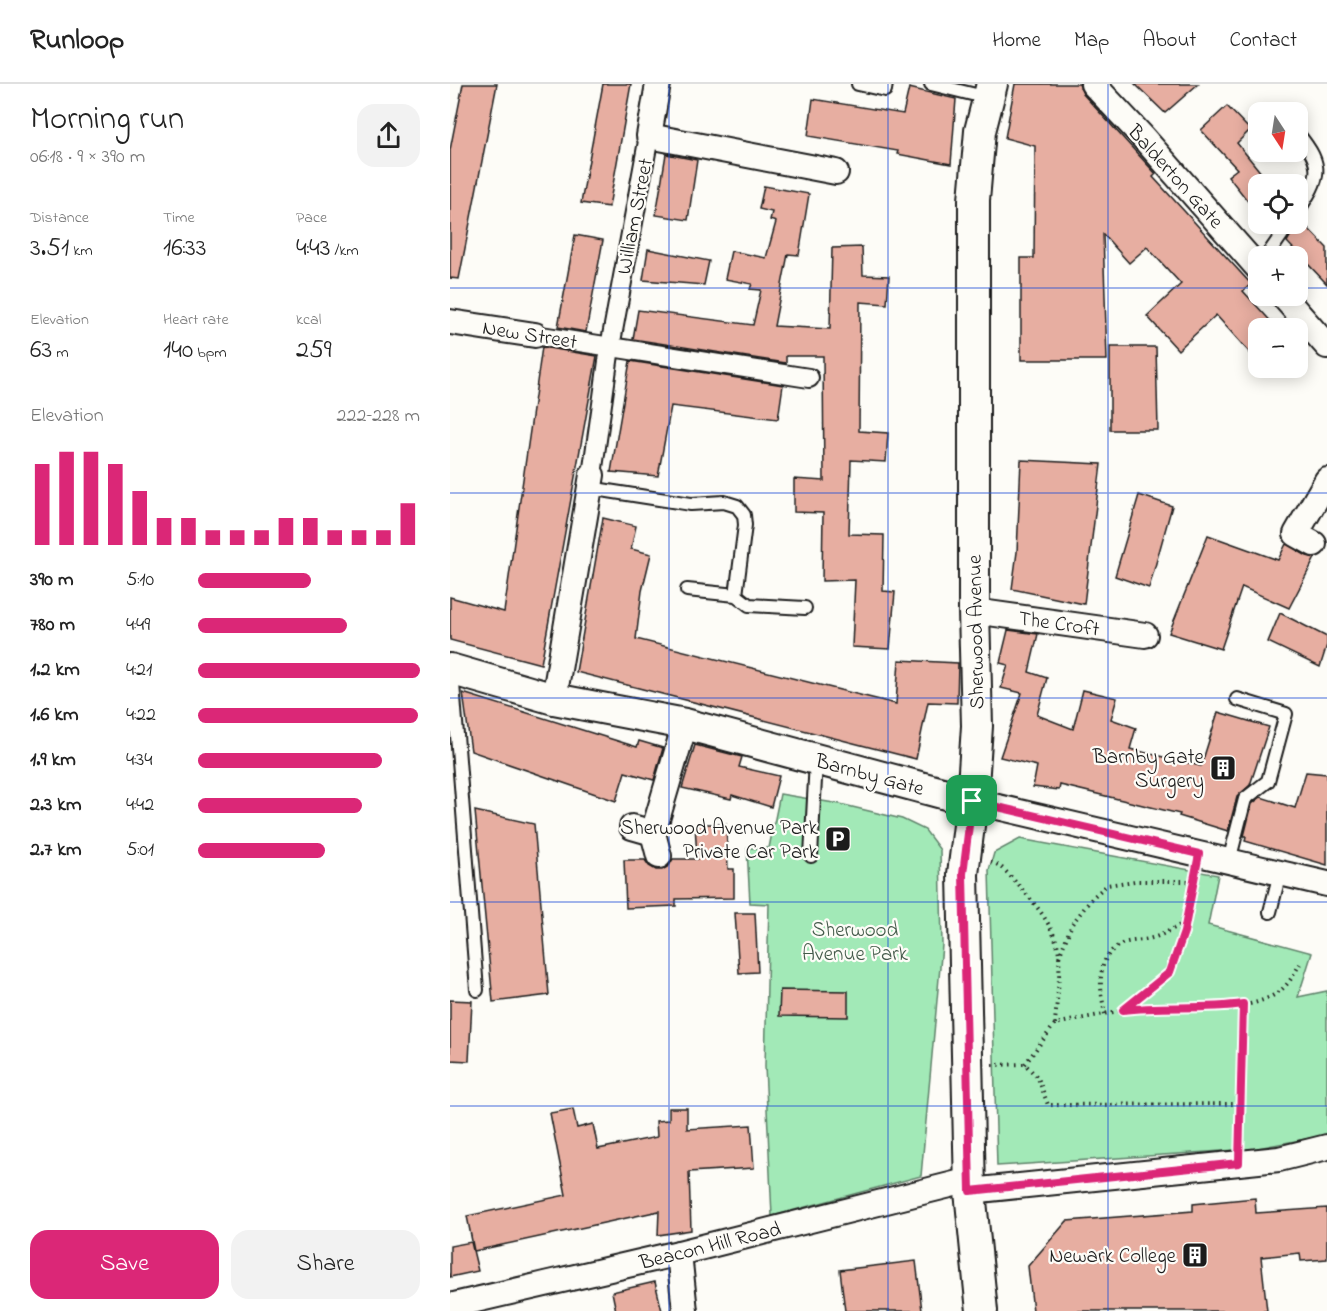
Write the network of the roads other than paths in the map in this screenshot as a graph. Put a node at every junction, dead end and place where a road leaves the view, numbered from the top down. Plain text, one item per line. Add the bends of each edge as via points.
1 (658, 84) edge
2 (858, 84) edge
3 (886, 84) edge
4 (932, 84) edge
5 (1093, 84) edge
6 (990, 91) edge
7 (650, 136) junction
8 (1308, 146) edge
9 (836, 172) dead end
10 (1308, 195) edge
11 (1248, 257) edge
12 (1291, 306) edge
13 (450, 322) edge
14 (535, 335) joint
15 (1327, 346) edge
16 (610, 347) junction
17 (809, 378) dead end
18 (1327, 480) edge
19 (590, 482) junction
20 (1296, 534) dead end
21 (687, 590) dead end
22 (736, 595) junction
23 (806, 608) dead end
24 (974, 611) junction
25 (1145, 635) dead end
26 (451, 669) edge
27 (554, 699) junction
28 (1237, 699) dead end
29 (685, 724) junction
30 (816, 760) junction
31 (972, 801) junction
32 (659, 856) dead end
33 (811, 856) dead end
34 (1229, 861) junction
35 (1280, 873) junction
36 (1327, 884) edge
37 (1270, 912) dead end
38 (477, 990) dead end
39 (1327, 1147) edge
40 (970, 1185) junction
41 (679, 1253) junction
42 (450, 1306) edge
43 (685, 1311) edge
44 (982, 1311) edge

1 - 7 street, William Street
2 - 3 lane via 885,90
4 - 6 lane
5 - 11 street, Balderton Gate
6 - 24 street, Sherwood Avenue via 980,130 974,200
7 - 9 street
7 - 16 street, William Street
8 - 10 lane via 1317,166
12 - 15 street
13 - 14 street, New Street
14 - 16 street, New Street
16 - 17 street
16 - 19 street, William Street
18 - 20 street
19 - 22 lane via 691,504 724,502 737,506 745,525
19 - 27 street
21 - 22 lane
22 - 23 lane via 749,605
24 - 25 street, The Croft
24 - 31 street, Sherwood Avenue via 977,726
26 - 27 street, Barnby Gate
26 - 38 lane
27 - 29 street, Barnby Gate
28 - 34 lane via 1286,714 1268,781 1245,799
29 - 30 street, Barnby Gate
29 - 32 street via 643,830
30 - 31 street, Barnby Gate
30 - 33 lane
31 - 34 street, Barnby Gate
31 - 40 street, Sherwood Avenue via 963,874
34 - 35 street, Barnby Gate
35 - 36 street, Barnby Gate
35 - 37 lane
39 - 40 street, Beacon Hill Road via 1279,1159
40 - 41 street, Beacon Hill Road
40 - 44 street, Sherwood Avenue
41 - 42 street, Beacon Hill Road
41 - 43 street

